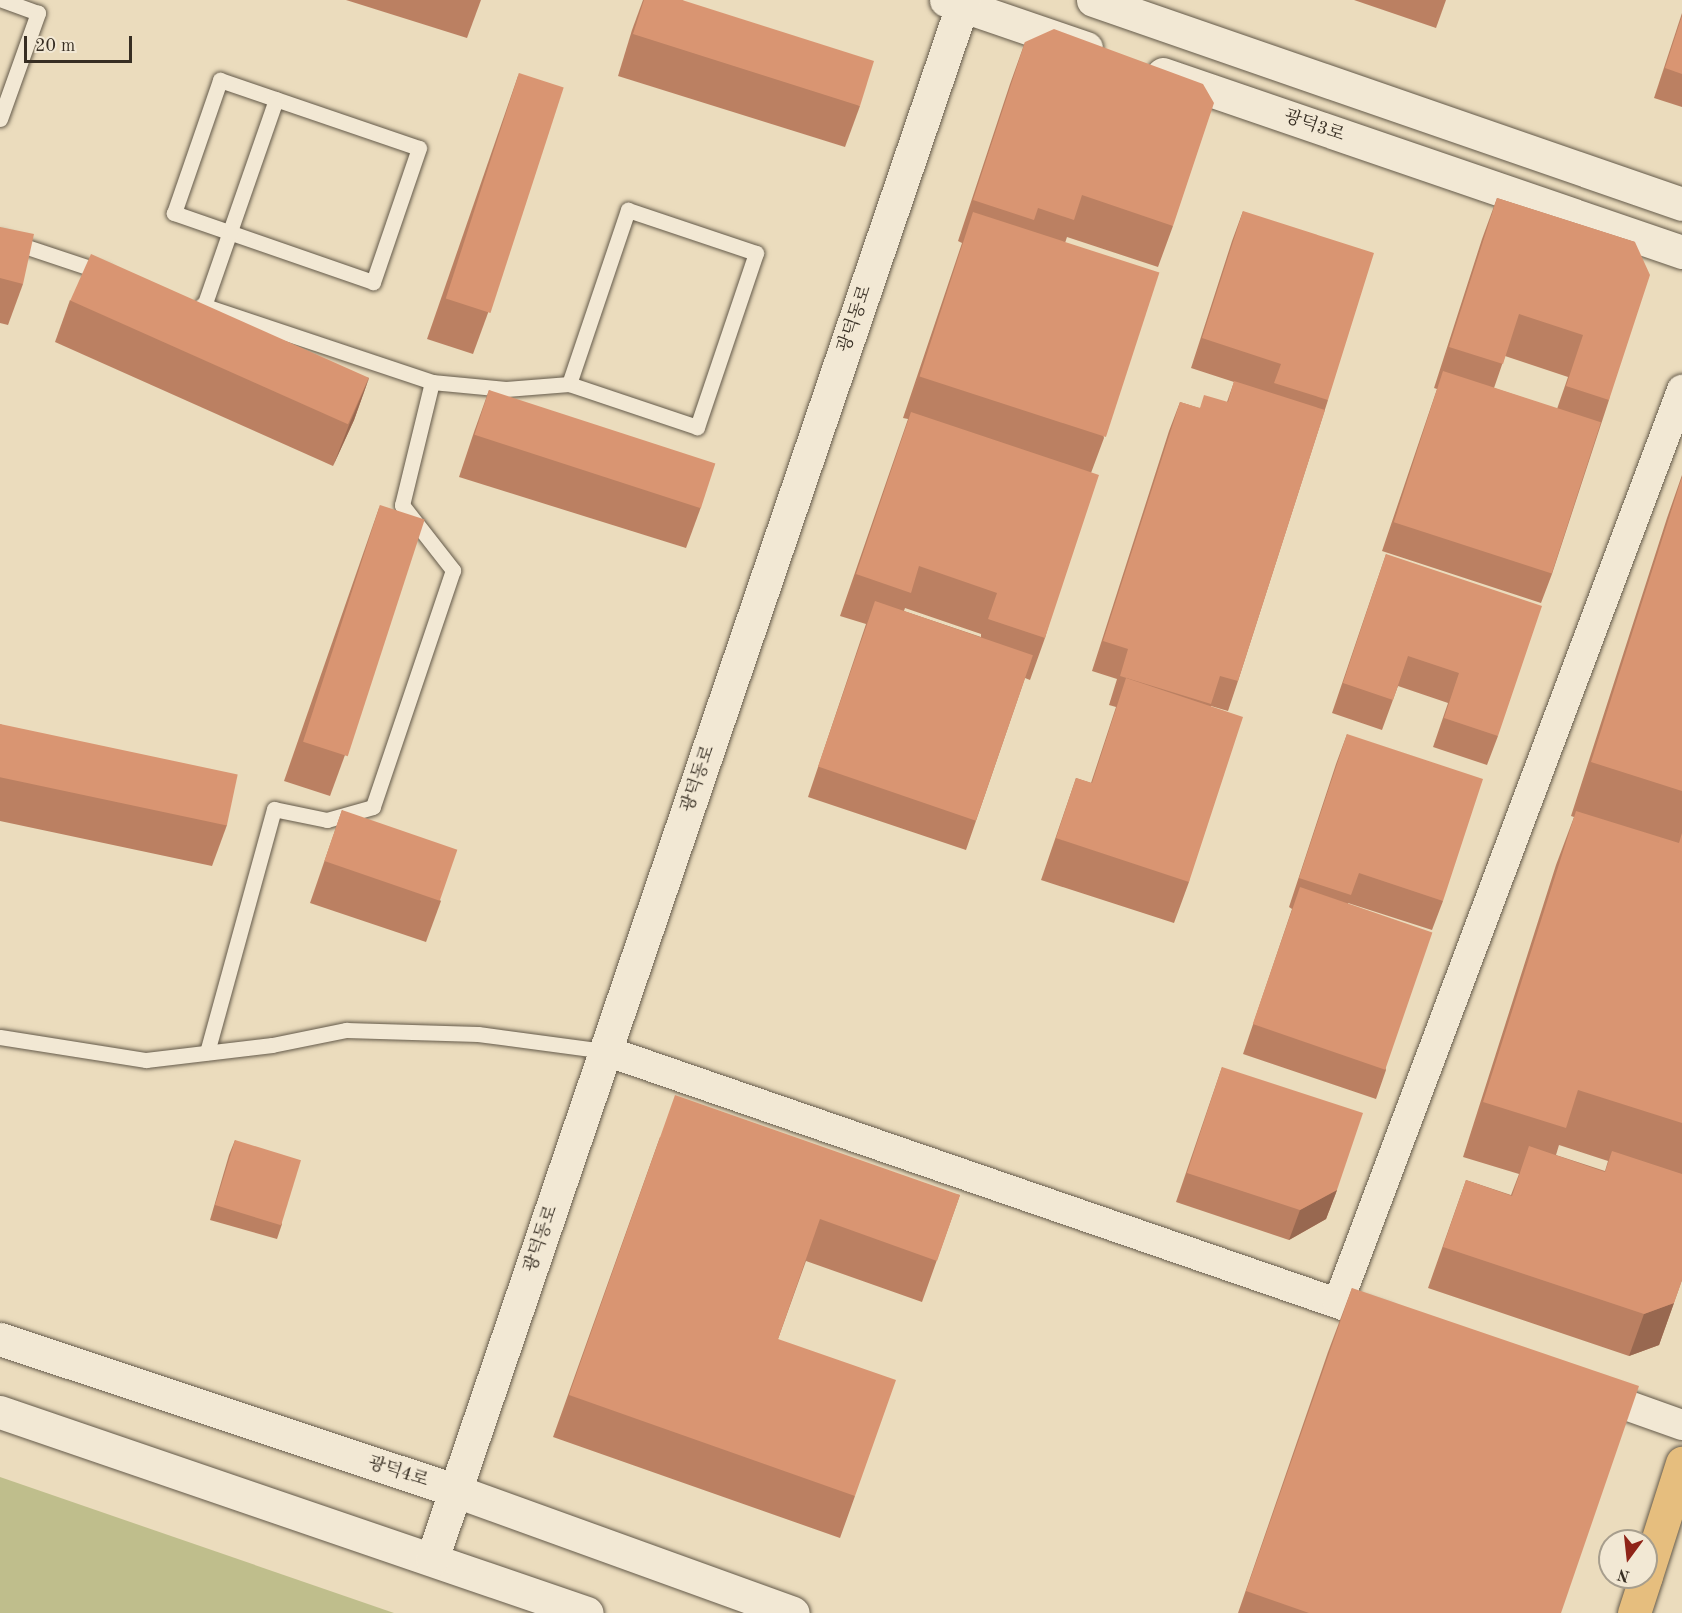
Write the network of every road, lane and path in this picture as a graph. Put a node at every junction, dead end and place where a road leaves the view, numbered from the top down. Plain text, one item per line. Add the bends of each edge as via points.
1 (2, 0) edge
2 (1093, 0) edge
3 (957, 2) edge
4 (276, 99) junction
5 (0, 119) edge
6 (1682, 204) edge
7 (229, 232) junction
8 (0, 238) edge
9 (1682, 252) edge
10 (124, 279) edge
11 (181, 298) edge
12 (204, 306) junction
13 (432, 382) junction
14 (569, 384) junction
15 (1682, 390) edge
16 (0, 1037) edge
17 (606, 1051) junction
18 (207, 1053) junction
19 (1338, 1303) junction
20 (1404, 1327) edge
21 (0, 1339) edge
22 (1571, 1386) edge
23 (0, 1413) edge
24 (1682, 1425) edge
25 (1682, 1463) edge
26 (456, 1491) junction
27 (1658, 1538) edge
28 (432, 1559) junction
29 (1642, 1589) edge
30 (587, 1613) edge
31 (793, 1613) edge
32 (1634, 1613) edge

1 - 5 lane via 38,13
2 - 6 street
3 - 9 street, 광덕3로
3 - 17 street, 광덕동로
4 - 7 lane
4 - 7 lane via 220,80 174,213
4 - 7 lane via 419,148 373,282
7 - 12 lane
8 - 10 lane
11 - 12 lane
12 - 13 lane
13 - 14 lane via 506,389
13 - 18 lane via 402,505 453,570 449,582 373,807 327,820 274,809
14 - 14 lane via 698,427 756,253 628,210
15 - 19 street
16 - 18 lane via 146,1060
17 - 18 lane via 478,1034 346,1030
17 - 19 street
17 - 26 street, 광덕동로
19 - 20 street
21 - 26 street, 광덕4로
22 - 24 street
23 - 28 street
25 - 27 main road
26 - 28 street, 광덕동로
26 - 31 street, 광덕4로
28 - 30 street
29 - 32 main road

